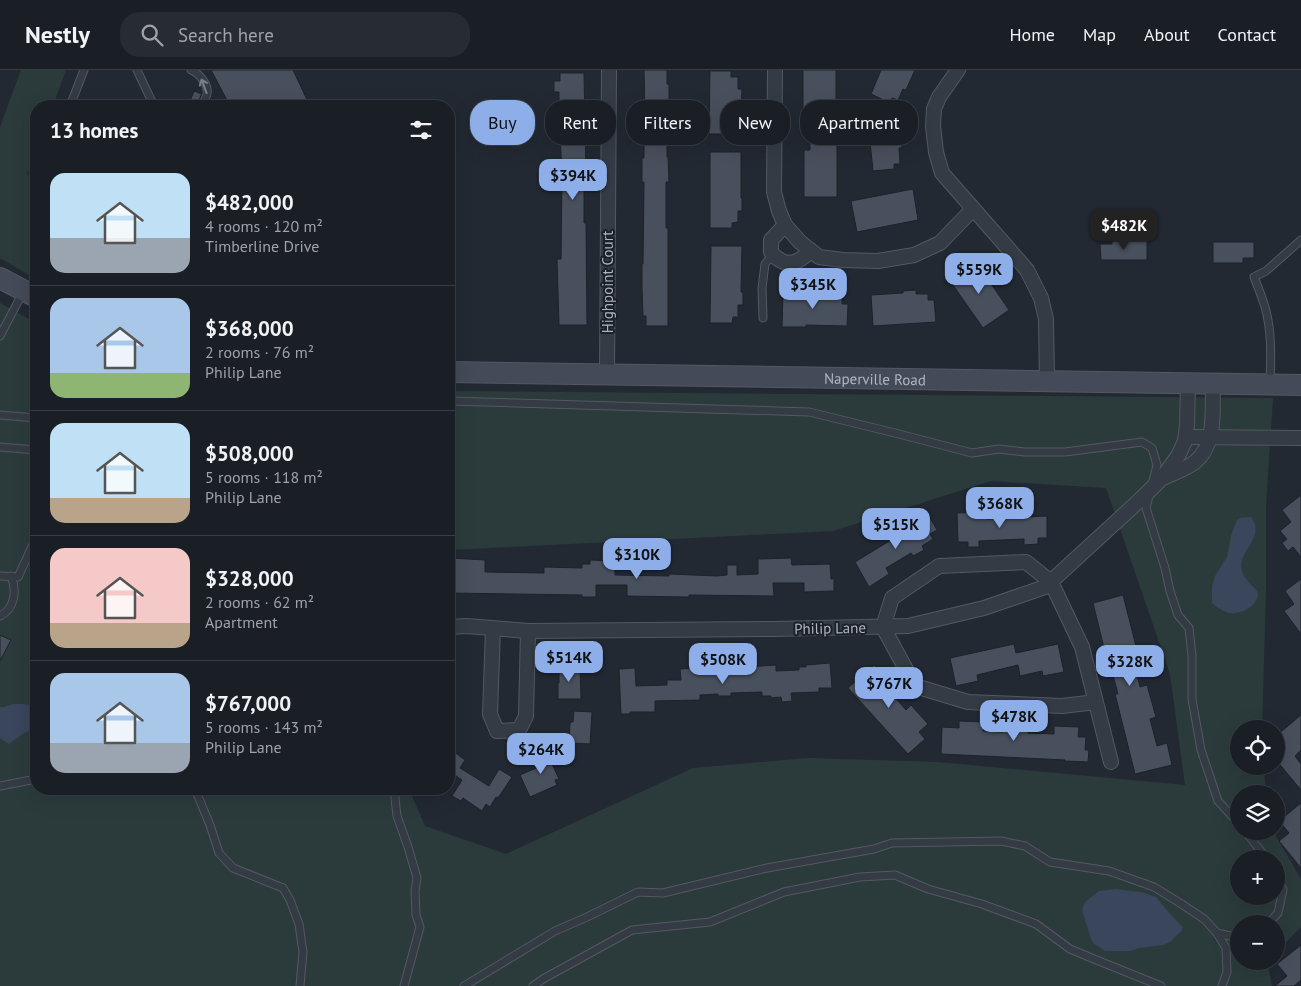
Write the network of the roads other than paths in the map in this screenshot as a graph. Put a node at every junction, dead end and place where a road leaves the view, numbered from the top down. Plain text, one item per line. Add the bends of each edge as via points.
1 (84, 70) edge
2 (137, 70) edge
3 (191, 70) edge
4 (609, 70) edge
5 (775, 70) edge
6 (958, 70) edge
7 (72, 100) edge
8 (151, 100) edge
9 (205, 100) edge
10 (973, 209) junction
11 (785, 225) junction
12 (1301, 240) edge
13 (811, 251) junction
14 (772, 254) junction
15 (0, 278) edge
16 (30, 294) edge
17 (763, 318) dead end
18 (0, 336) edge
19 (455, 372) edge
20 (607, 374) junction
21 (1047, 381) junction
22 (1188, 384) junction
23 (1213, 384) junction
24 (1270, 385) junction
25 (1301, 385) edge
26 (455, 401) edge
27 (0, 415) edge
28 (30, 418) edge
29 (1186, 437) junction
30 (1211, 438) junction
31 (1301, 438) edge
32 (0, 447) edge
33 (30, 450) edge
34 (1162, 478) junction
35 (1151, 489) junction
36 (30, 551) edge
37 (0, 576) edge
38 (11, 576) junction
39 (1051, 582) junction
40 (0, 616) edge
41 (455, 627) edge
42 (883, 627) junction
43 (493, 628) junction
44 (528, 631) junction
45 (1096, 702) junction
46 (1111, 762) dead end
47 (30, 780) edge
48 (0, 786) edge
49 (198, 795) edge
50 (394, 795) edge
51 (1230, 814) edge
52 (1252, 840) edge
53 (1261, 850) edge
54 (1217, 933) junction
55 (1230, 936) edge
56 (300, 986) edge
57 (404, 986) edge
58 (464, 986) edge
59 (532, 986) edge
60 (1161, 986) edge
61 (1222, 986) edge

1 - 7 lane
2 - 8 lane
9 -> 3 lane via 207,89 199,75
4 - 20 street, Highpoint Court
5 - 11 street via 774,192
6 - 10 street via 934,109 933,126 942,173
10 - 13 street via 940,243 914,255 878,262 819,257
10 - 21 street via 1027,270 1041,298 1046,319
11 - 13 street
11 - 14 street via 771,240
12 - 24 lane via 1254,278 1265,309 1270,337
13 - 14 street via 797,262 778,260
14 - 17 lane via 765,264
15 - 16 street
16 - 18 lane
19 - 20 street, Naperville Road
20 - 21 street, Naperville Road
21 - 22 street, Naperville Road
22 - 23 street, Naperville Road
22 - 29 street, Philip Lane
23 - 24 street, Naperville Road
23 - 30 street
24 - 25 street, Naperville Road
26 - 35 lane via 809,412 972,453 998,449 1065,452 1142,442 1152,448 1157,465
27 - 28 lane
29 - 30 street
29 - 34 street, Philip Lane via 1178,456
30 - 31 street
30 - 34 street, Philip Lane via 1195,462
32 - 33 lane
34 - 35 street, Philip Lane
35 - 39 street, Philip Lane
35 - 51 lane via 1146,508 1178,615 1189,628 1192,699 1201,750 1218,801
36 - 38 lane via 18,577
37 - 38 lane
38 - 40 lane via 15,586 12,604
39 - 42 street, Philip Lane via 984,608 908,626
39 - 42 street via 1026,562 939,566 892,598
39 - 45 street via 1082,647
41 - 43 street, Philip Lane
42 - 44 street, Philip Lane
42 - 45 street via 915,686 968,702 1062,706
43 - 44 street, Philip Lane
43 - 44 street via 490,714 497,731 519,730 526,716
45 - 46 street
47 - 48 lane
49 - 56 lane via 219,853 233,868 283,888 290,900 299,924 303,952
50 - 57 lane via 396,816 418,878 416,915 420,927
52 - 53 lane
54 - 55 lane
54 - 58 lane via 1204,919 1154,888 1109,871 1050,862 1025,846 1001,841 892,842 874,849 767,868 664,892 638,892 554,931
54 - 61 lane via 1226,948 1227,972
59 - 60 lane via 632,930 710,922 784,892 860,877 894,875 1036,924 1070,949

